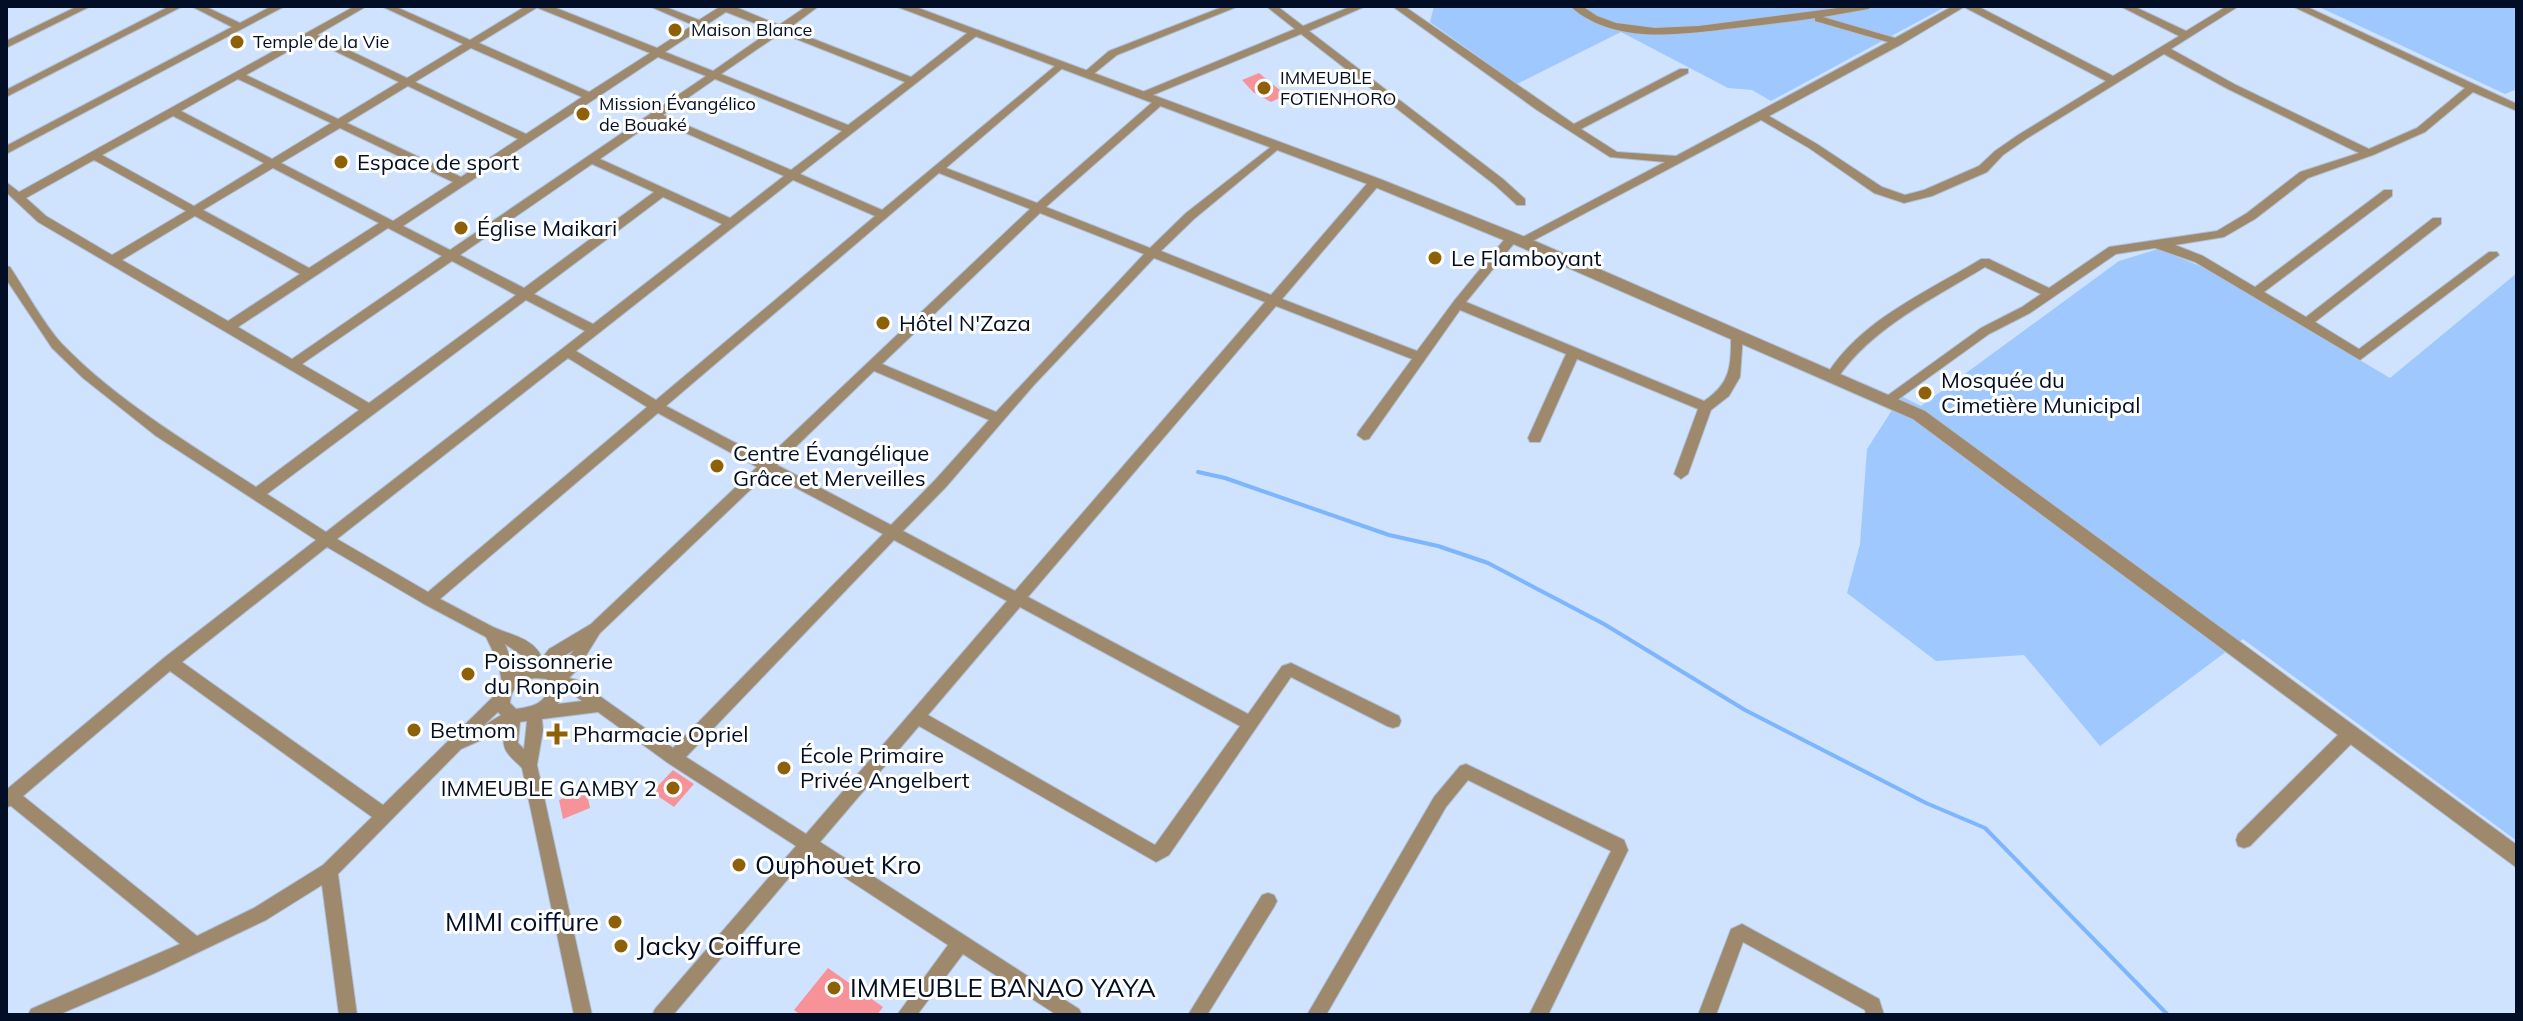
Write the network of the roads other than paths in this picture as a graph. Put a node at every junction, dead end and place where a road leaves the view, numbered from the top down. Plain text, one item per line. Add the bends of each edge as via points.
1 (178, 6) edge
2 (196, 6) edge
3 (280, 6) edge
4 (360, 6) edge
5 (386, 6) edge
6 (533, 6) edge
7 (542, 6) edge
8 (654, 6) edge
9 (814, 6) edge
10 (901, 6) edge
11 (1234, 6) edge
12 (1271, 6) edge
13 (1361, 6) edge
14 (1397, 6) edge
15 (1575, 6) edge
16 (1868, 6) edge
17 (1960, 6) edge
18 (1969, 6) edge
19 (2125, 6) edge
20 (2234, 6) edge
21 (2297, 6) edge
22 (80, 7) edge
23 (726, 7) edge
24 (1341, 10) edge
25 (1811, 18) junction
26 (700, 24) junction
27 (239, 27) junction
28 (780, 29) junction
29 (1301, 31) junction
30 (975, 32) junction
31 (309, 35) junction
32 (2185, 35) junction
33 (1898, 42) junction
34 (471, 43) junction
35 (6, 45) edge
36 (2163, 49) junction
37 (658, 52) junction
38 (1061, 64) junction
39 (1684, 71) dead end
40 (1087, 74) junction
41 (238, 75) junction
42 (714, 75) junction
43 (912, 81) junction
44 (2115, 81) junction
45 (407, 82) junction
46 (2472, 87) junction
47 (6, 94) edge
48 (1144, 95) junction
49 (591, 97) junction
50 (1160, 101) junction
51 (2515, 104) edge
52 (172, 111) junction
53 (655, 115) junction
54 (1761, 116) junction
55 (339, 123) junction
56 (1573, 129) junction
57 (850, 130) junction
58 (527, 139) junction
59 (1277, 145) junction
60 (6, 151) edge
61 (2369, 153) junction
62 (93, 155) junction
63 (591, 159) junction
64 (1678, 160) junction
65 (272, 163) junction
66 (938, 169) junction
67 (792, 175) junction
68 (462, 182) junction
69 (1375, 182) junction
70 (6, 186) edge
71 (662, 192) junction
72 (2388, 193) dead end
73 (19, 197) junction
74 (1521, 202) dead end
75 (1036, 210) junction
76 (194, 211) junction
77 (883, 215) junction
78 (2437, 221) dead end
79 (731, 223) junction
80 (391, 224) junction
81 (1518, 240) junction
82 (2140, 245) junction
83 (1154, 251) junction
84 (2493, 255) dead end
85 (451, 256) junction
86 (111, 261) junction
87 (6, 270) edge
88 (310, 274) junction
89 (2256, 292) junction
90 (525, 294) junction
91 (2051, 294) junction
92 (1273, 301) junction
93 (1458, 304) junction
94 (2306, 323) junction
95 (227, 328) junction
96 (594, 330) junction
97 (1737, 335) junction
98 (567, 351) junction
99 (1573, 353) junction
100 (1419, 357) junction
101 (292, 365) junction
102 (871, 365) junction
103 (1832, 376) junction
104 (1889, 401) junction
105 (657, 407) junction
106 (1705, 407) junction
107 (370, 410) junction
108 (998, 418) junction
109 (1364, 435) dead end
110 (1535, 438) dead end
111 (766, 465) junction
112 (1681, 474) dead end
113 (256, 494) junction
114 (892, 532) junction
115 (327, 540) junction
116 (1016, 599) junction
117 (429, 600) junction
118 (596, 628) junction
119 (491, 633) junction
120 (170, 662) junction
121 (539, 670) junction
122 (558, 682) junction
123 (510, 683) junction
124 (501, 698) junction
125 (601, 705) junction
126 (538, 713) junction
127 (512, 716) junction
128 (915, 716) junction
129 (1393, 721) dead end
130 (1250, 723) junction
131 (2351, 733) junction
132 (454, 745) junction
133 (674, 758) junction
134 (529, 765) junction
135 (9, 798) edge
136 (383, 815) junction
137 (2244, 840) dead end
138 (806, 843) junction
139 (2517, 858) edge
140 (329, 871) junction
141 (1268, 901) dead end
142 (961, 942) junction
143 (195, 946) junction
144 (37, 1015) edge
145 (348, 1015) edge
146 (583, 1015) edge
147 (661, 1015) edge
148 (906, 1015) edge
149 (1073, 1015) edge
150 (1197, 1015) edge
151 (1316, 1015) edge
152 (1538, 1015) edge
153 (1707, 1015) edge
154 (1875, 1015) edge

1 - 47 street
2 - 27 street
3 - 27 street
4 - 31 street
5 - 34 street
6 - 34 street
7 - 37 street
8 - 26 street
9 - 28 street
10 - 30 street
11 - 40 street via 1113,53
12 - 29 street
13 - 24 street
14 - 56 street
15 - 25 street via 1609,24 1665,34
16 - 25 street
17 - 33 street
18 - 44 street
19 - 32 street
20 - 32 street
21 - 46 street
22 - 35 street
23 - 26 street
23 - 28 street
24 - 29 street
25 - 33 street
26 - 37 street
27 - 60 street
28 - 42 street
28 - 43 street
29 - 48 street
29 - 74 street
30 - 38 street
30 - 43 street
31 - 41 street
31 - 45 street
32 - 36 street
33 - 54 street
34 - 45 street
34 - 49 street
36 - 44 street
36 - 61 street
37 - 42 street
37 - 49 street
38 - 40 street
38 - 66 street
39 - 56 street
40 - 48 street
41 - 52 street
41 - 55 street
42 - 53 street
42 - 57 street
43 - 57 street
44 - 54 street via 2010,145 1983,169 1904,199 1878,190
45 - 55 street
45 - 58 street
46 - 51 street
46 - 61 street via 2421,130
48 - 50 street
49 - 58 street
50 - 59 street
50 - 75 street
52 - 62 street
52 - 65 street
53 - 63 street
53 - 67 street
54 - 64 street
55 - 65 street
55 - 68 street
56 - 64 street via 1619,158
57 - 67 street
58 - 68 street
59 - 69 street
59 - 83 street
61 - 82 street via 2304,175 2220,234
62 - 73 street
62 - 76 street
63 - 71 street
63 - 85 street
64 - 81 street
65 - 76 street
65 - 80 street
66 - 75 street
66 - 77 street
67 - 77 street
67 - 79 street
68 - 80 street
69 - 81 street
69 - 92 street
70 - 73 street
71 - 79 street
71 - 90 street
72 - 89 street
73 - 86 street via 42,219
75 - 83 street
75 - 102 street
76 - 86 street
76 - 88 street
77 - 105 street
78 - 94 street
79 - 96 street
80 - 85 street
80 - 88 street
81 - 93 street
81 - 97 street
82 - 89 street via 2173,248
82 - 91 street via 2113,250
83 - 92 street
83 - 108 street
84 - 94 street via 2360,355
85 - 90 street
85 - 101 street
86 - 95 street
87 - 113 street via 56,345 88,375 161,432
88 - 95 street
89 - 94 street
90 - 96 street
90 - 107 street
91 - 103 street via 1985,262 1879,330 1839,361
91 - 104 street via 1985,331
92 - 100 street
92 - 116 street
93 - 99 street
93 - 100 street
95 - 101 street
96 - 98 street
97 - 103 street
97 - 106 street via 1733,382
98 - 105 street
98 - 115 street
99 - 106 street
99 - 110 street
100 - 109 street
101 - 107 street
102 - 108 street
102 - 111 street
103 - 104 street
104 - 131 street via 1939,426
105 - 111 street
105 - 117 street
106 - 112 street
107 - 113 street
108 - 114 street
111 - 114 street
111 - 118 street
113 - 115 street
114 - 116 street
114 - 133 street
115 - 117 street
115 - 120 street
116 - 128 street
116 - 130 street
117 - 119 street
118 - 121 street
118 - 122 street
119 - 121 street via 516,642 534,656
119 - 123 street
120 - 135 street
120 - 136 street
121 - 122 street
121 - 123 street
122 - 125 street
122 - 126 street via 556,696
123 - 124 street
124 - 127 street
124 - 132 street
125 - 126 street
125 - 133 street
126 - 127 street
126 - 134 street
127 - 132 street
127 - 134 street via 510,745
128 - 130 street via 1156,854
128 - 138 street
129 - 130 street via 1291,670
131 - 137 street
131 - 139 street
132 - 136 street
133 - 138 street
134 - 146 street
135 - 143 street
136 - 140 street
138 - 142 street
138 - 147 street
140 - 143 street
140 - 145 street
141 - 150 street
142 - 148 street
142 - 149 street
143 - 144 street
151 - 152 street via 1440,802 1466,771 1620,850
153 - 154 street via 1742,932 1873,1005

